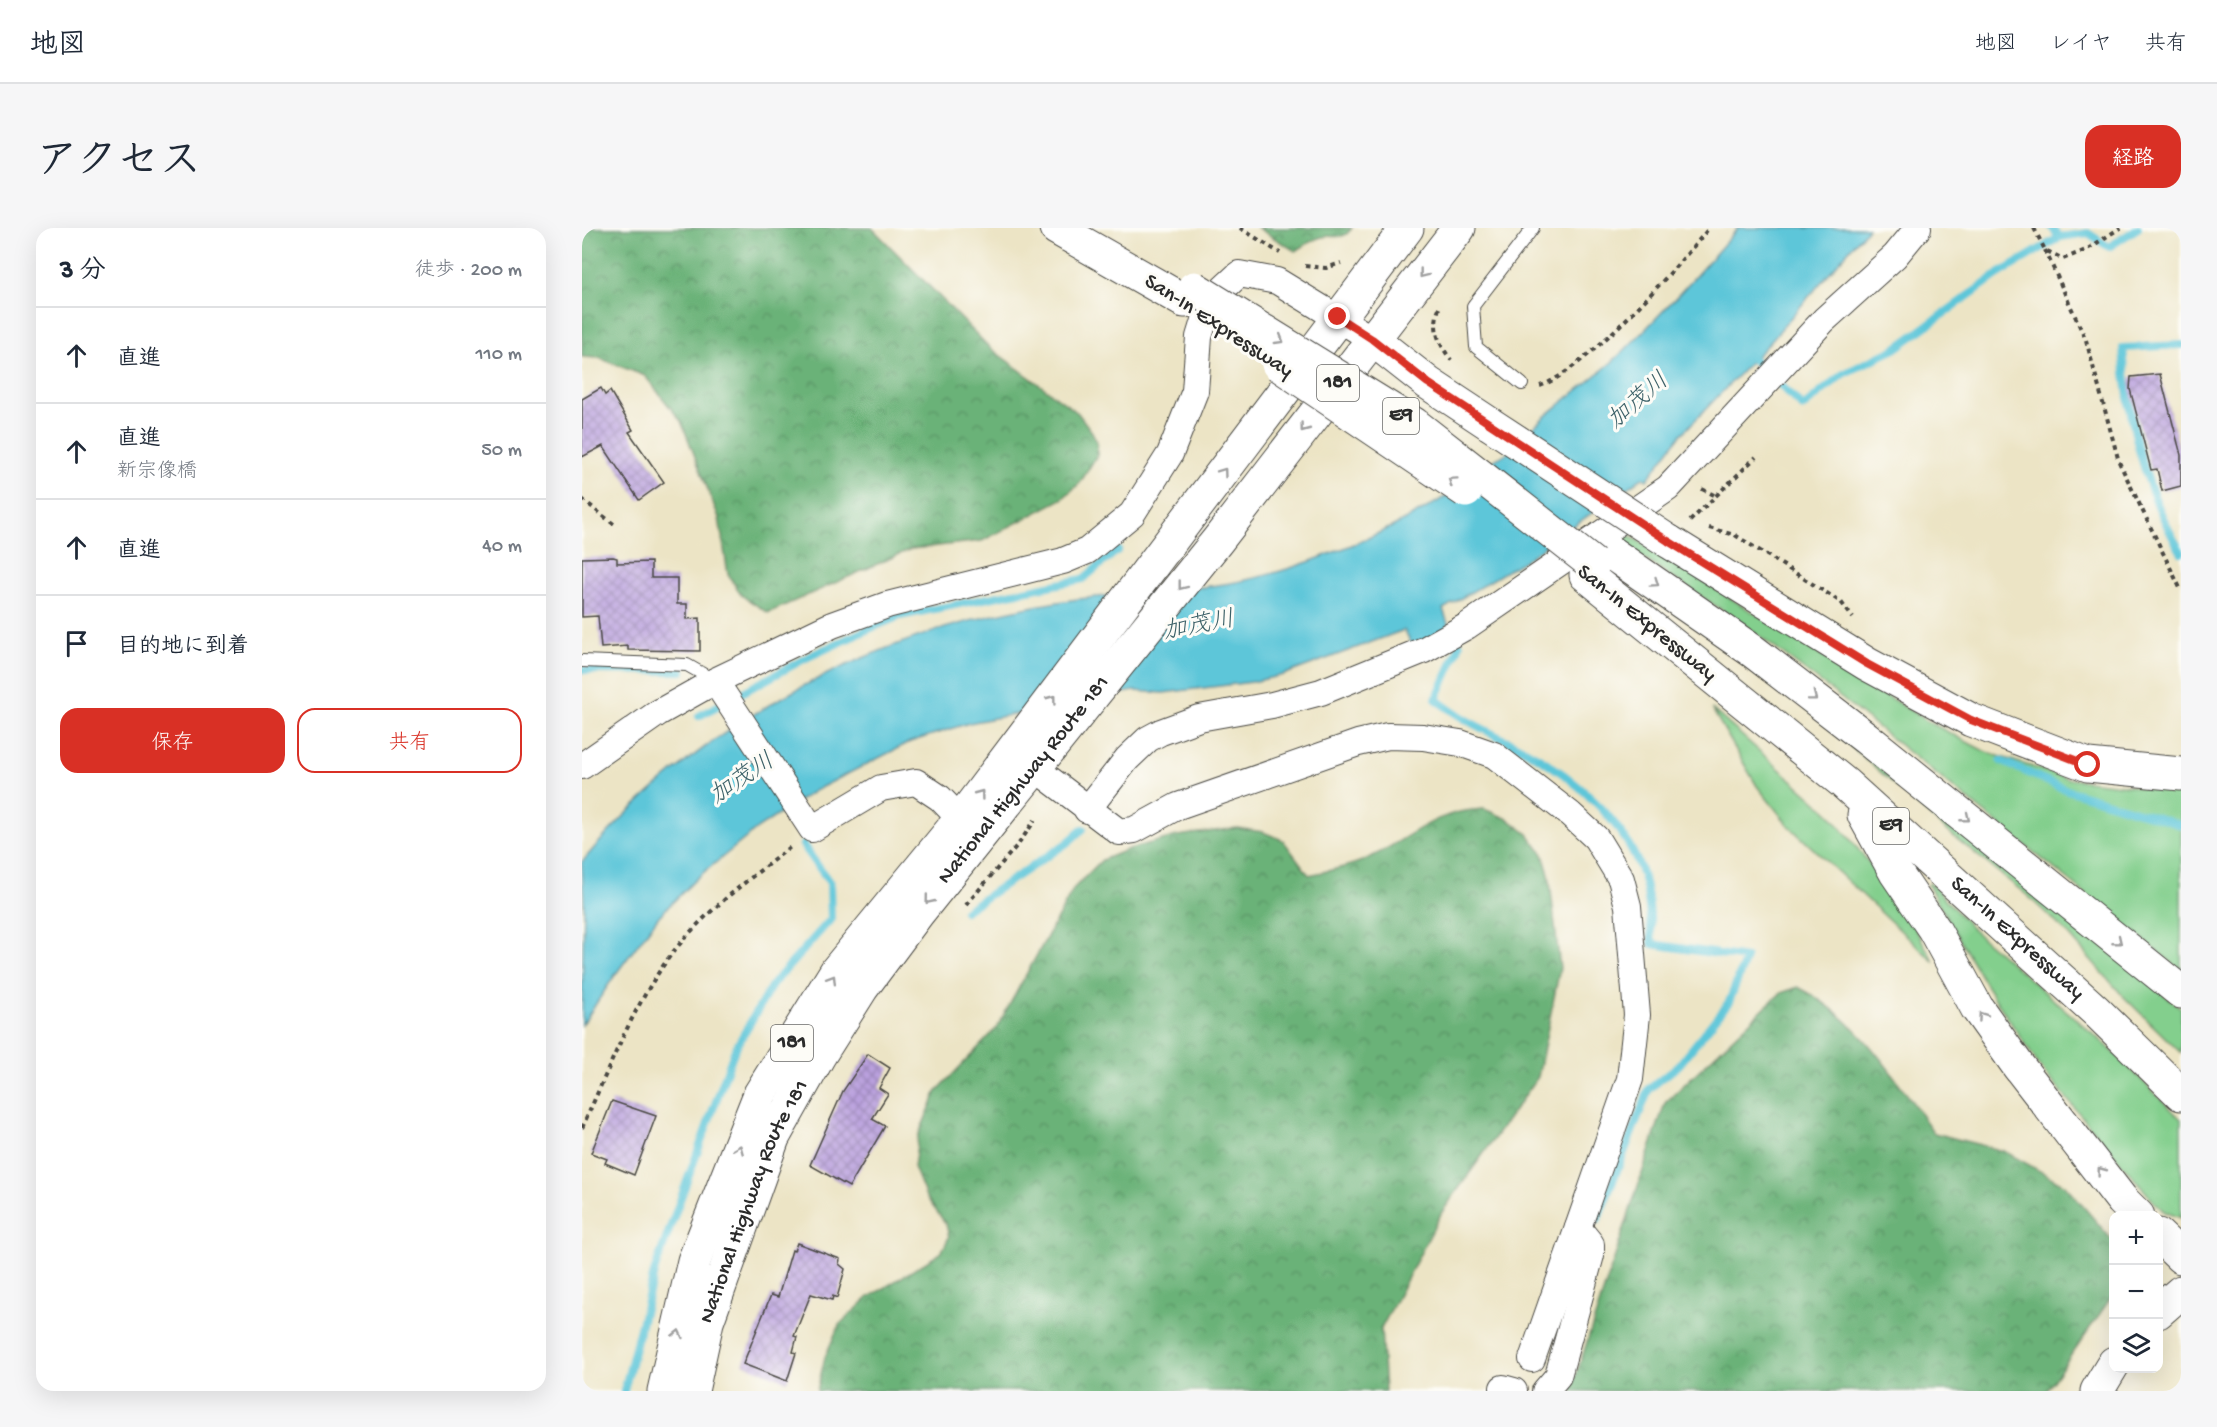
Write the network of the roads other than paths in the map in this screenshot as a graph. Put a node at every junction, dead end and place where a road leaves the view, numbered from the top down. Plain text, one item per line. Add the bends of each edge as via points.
1 (1056, 228) edge
2 (1090, 228) edge
3 (1407, 228) edge
4 (1460, 228) edge
5 (1533, 228) edge
6 (1918, 228) edge
7 (1189, 294) junction
8 (1338, 317) junction
9 (1372, 339) junction
10 (1522, 384) road end
11 (1595, 563) junction
12 (582, 662) edge
13 (720, 689) junction
14 (1033, 757) junction
15 (582, 766) edge
16 (2181, 774) edge
17 (1844, 783) junction
18 (1087, 810) junction
19 (969, 829) junction
20 (2181, 992) edge
21 (2181, 1076) edge
22 (2181, 1094) edge
23 (2134, 1211) edge
24 (1578, 1228) junction
25 (2163, 1240) edge
26 (2181, 1257) edge
27 (2181, 1292) edge
28 (2163, 1308) edge
29 (1532, 1359) dead end
30 (2109, 1371) edge
31 (664, 1391) edge
32 (692, 1391) edge
33 (1545, 1391) edge
34 (2097, 1391) edge

1 - 7 main road, San-In Expressway / E9
2 - 7 main road, San-In Expressway / E9
3 - 8 main road, National Highway Route 181 / 181
4 -> 9 main road, National Highway Route 181 / 181
5 - 10 lane via 1473,306 1476,347
6 - 18 street via 1895,256 1824,320 1668,488 1467,626 1424,650 1321,692 1199,718 1161,732 1127,759
11 -> 7 main road, San-In Expressway / E9, bridge via 1444,476
7 -> 11 main road, San-In Expressway / E9, bridge via 1414,424
8 - 9 street
8 - 13 street via 1277,281 1239,274 1210,301 1199,337 1196,391 1170,454 1132,513 1087,551 1063,561 887,605 832,625
14 -> 8 main road, National Highway Route 181 / 181 via 1189,519
9 -> 14 main road, National Highway Route 181 / 181 via 1218,540
9 - 16 main road, bridge via 1490,424 1679,531 1867,664 1971,720 2088,765
11 - 17 main road, San-In Expressway / E9
11 -> 20 main road via 1754,652
11 - 21 main road, San-In Expressway / E9 via 1854,772 2105,1001
12 - 13 lane via 687,665
13 - 15 street via 658,713
13 - 19 street via 807,821 881,788 916,782 928,788
14 - 18 street
14 - 19 main road, National Highway Route 181 / 181
17 - 22 main road, San-In Expressway / E9 via 2096,1011
23 -> 17 main road via 1977,1008 1934,929
18 - 24 street via 1119,832 1134,830 1178,806 1358,743 1388,736 1411,736 1460,743 1494,755 1570,814 1596,838 1621,879 1628,906 1637,1015 1630,1079
31 -> 19 main road, National Highway Route 181 / 181 via 694,1261 760,1094 837,970
19 -> 32 main road, National Highway Route 181 / 181 via 862,988 773,1138 707,1322
24 - 29 street
24 - 33 street via 1591,1244 1591,1255 1558,1376
25 - 26 main road
27 - 28 main road
30 - 34 main road

